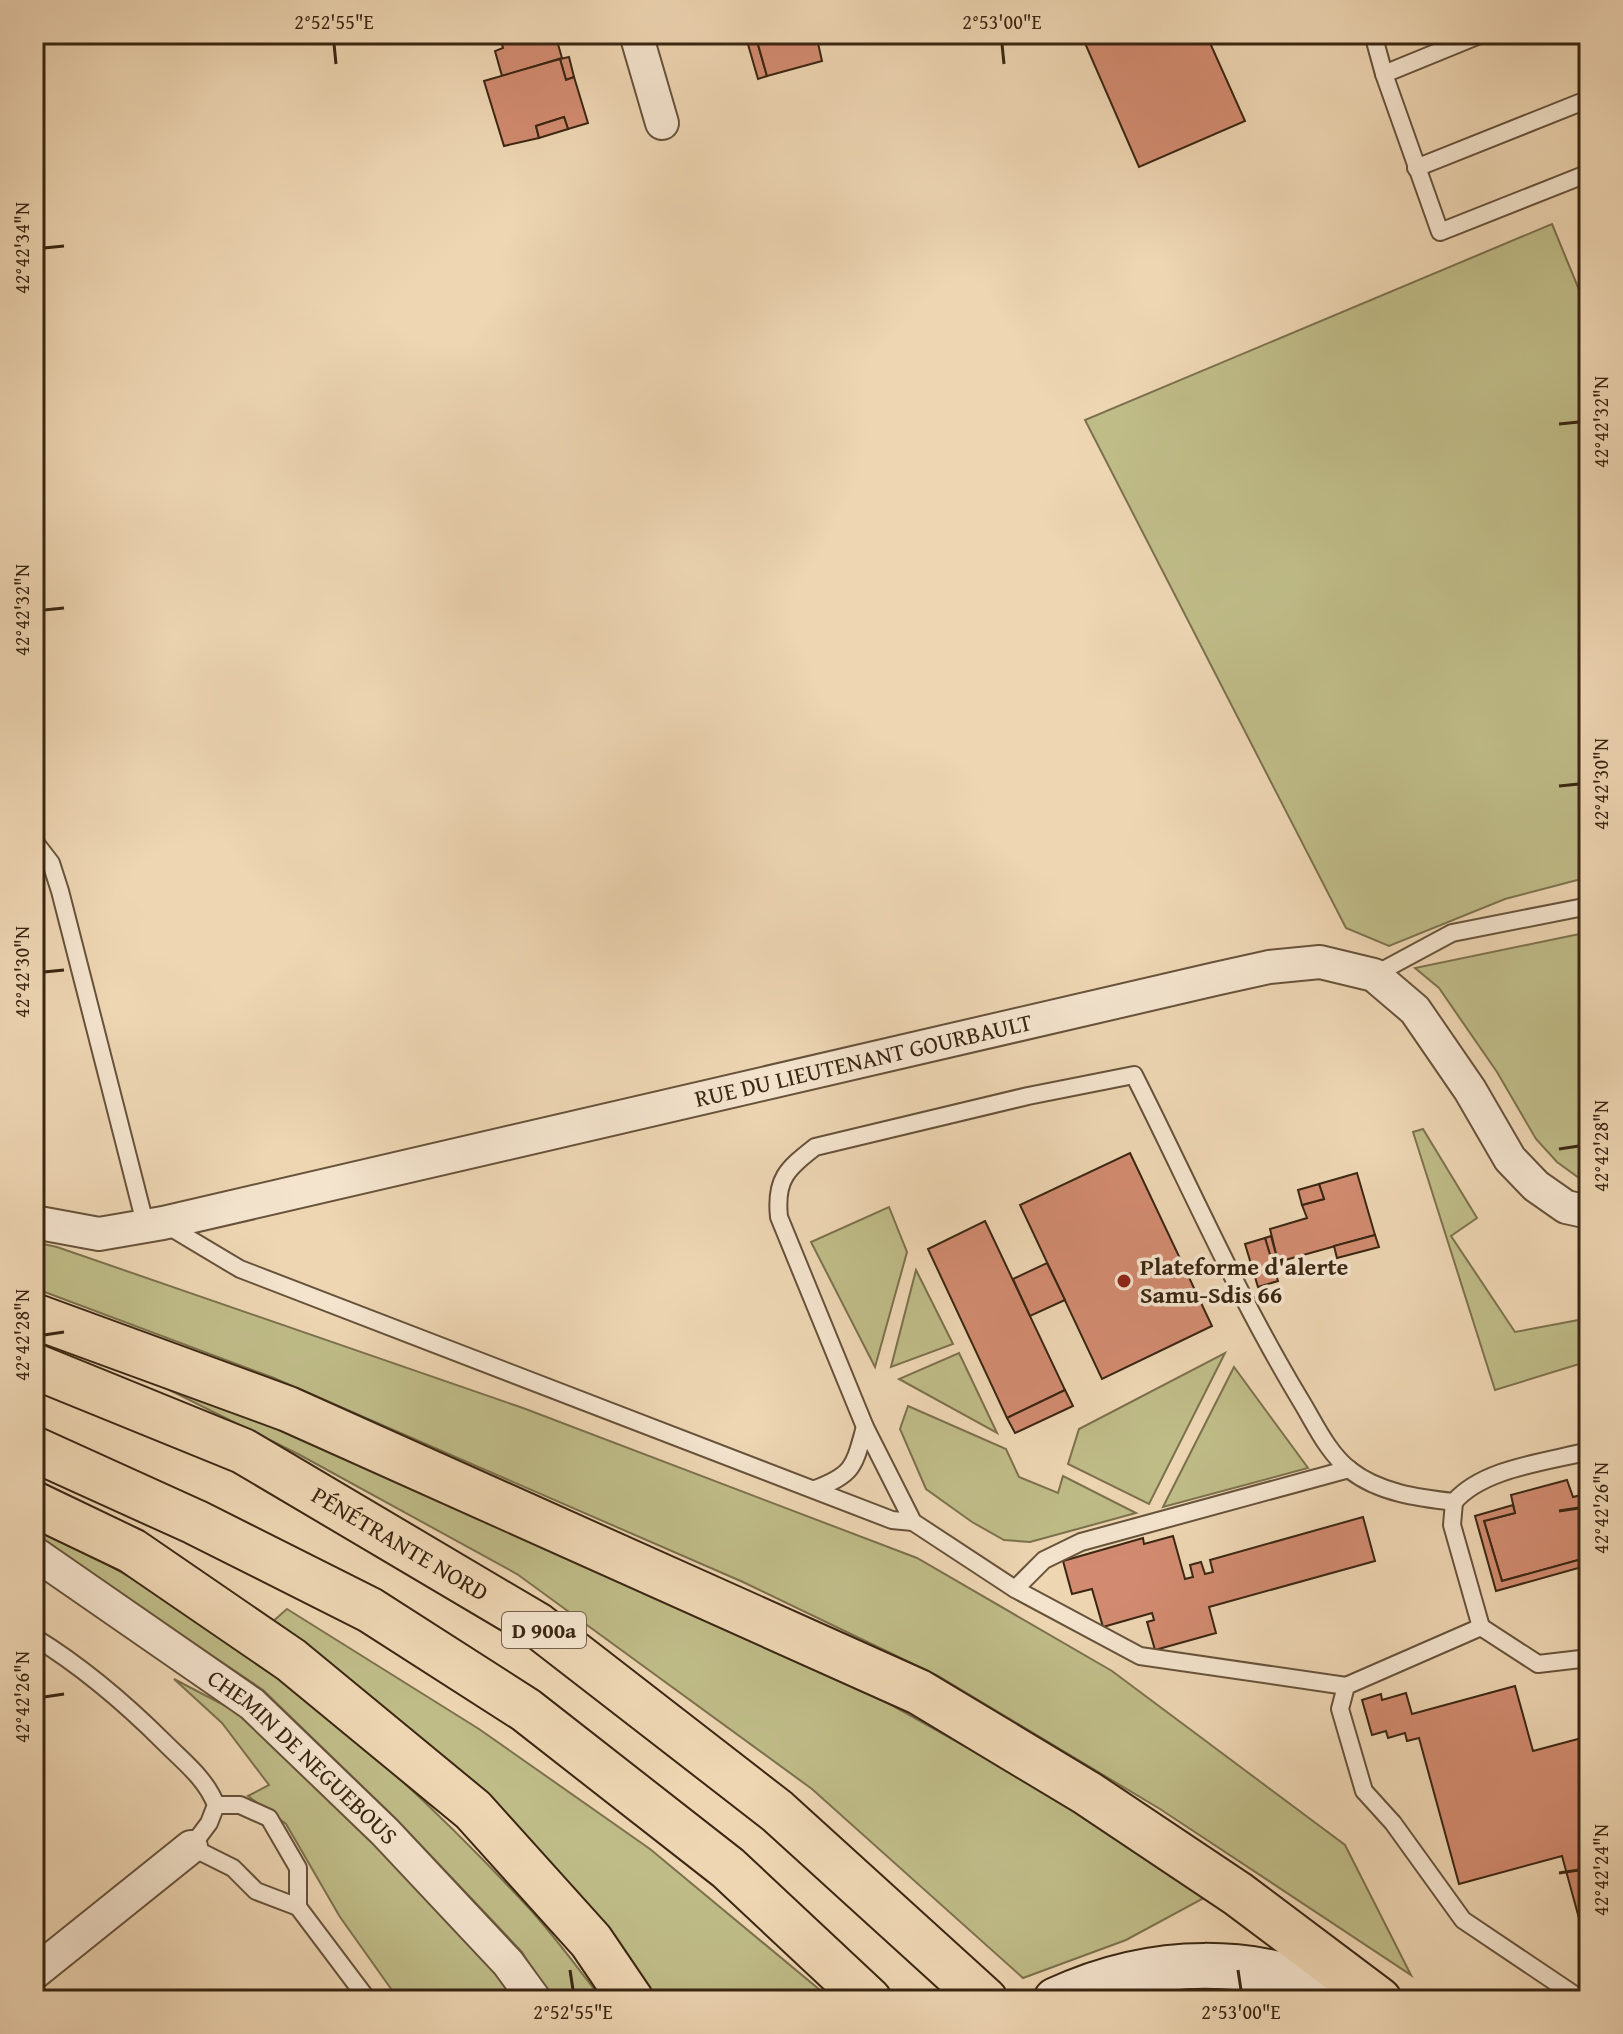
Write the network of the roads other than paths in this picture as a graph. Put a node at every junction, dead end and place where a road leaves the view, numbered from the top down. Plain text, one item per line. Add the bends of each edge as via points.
1 (636, 34) edge
2 (1373, 34) edge
3 (1482, 34) edge
4 (1384, 74) junction
5 (1589, 99) edge
6 (662, 123) dead end
7 (1416, 168) junction
8 (1589, 173) edge
9 (34, 841) edge
10 (1589, 906) edge
11 (1374, 975) junction
12 (1589, 1212) edge
13 (34, 1222) edge
14 (154, 1225) junction
15 (34, 1316) edge
16 (34, 1366) edge
17 (865, 1427) junction
18 (34, 1449) edge
19 (1589, 1451) edge
20 (1349, 1469) junction
21 (815, 1489) junction
22 (1454, 1502) junction
23 (34, 1504) edge
24 (913, 1522) junction
25 (34, 1553) edge
26 (1015, 1589) junction
27 (1481, 1627) junction
28 (34, 1637) edge
29 (1589, 1658) edge
30 (1346, 1686) junction
31 (216, 1805) junction
32 (191, 1847) junction
33 (298, 1907) junction
34 (34, 1973) edge
35 (1121, 1989) edge
36 (368, 2000) edge
37 (535, 2000) edge
38 (631, 2000) edge
39 (869, 2000) edge
40 (985, 2000) edge
41 (1056, 2000) edge
42 (1284, 2000) edge
43 (1353, 2000) edge
44 (1379, 2000) edge
45 (1582, 2000) edge

1 - 6 street
2 - 4 lane
3 - 4 lane
4 - 7 lane
5 - 7 lane
7 - 8 lane via 1440,232
9 - 14 lane via 51,863 60,891
10 - 11 lane via 1452,933
11 - 12 street, RUE DU LIEUTENANT GOURBAULT via 1415,1010 1510,1159 1566,1207
11 - 14 street, RUE DU LIEUTENANT GOURBAULT via 1320,962 1269,967
13 - 14 street, RUE DU LIEUTENANT GOURBAULT via 99,1234
14 - 21 lane via 240,1269
15 - 44 highway via 288,1409 919,1692 1087,1793 1238,1894
16 - 40 highway, PÉNÉTRANTE NORD / D 900a via 243,1451 537,1625 777,1811
17 - 20 lane via 779,1217 780,1183 792,1165 815,1147 1134,1075 1272,1353 1331,1451
17 - 21 lane via 854,1464 838,1480
17 - 24 lane
18 - 39 highway via 370,1610 526,1710 728,1868
19 - 22 lane via 1483,1478
20 - 22 lane via 1416,1498
20 - 26 lane via 1081,1542 1044,1560
21 - 24 lane via 892,1520
22 - 27 lane via 1452,1525
23 - 38 highway via 132,1551 291,1660 473,1810 591,1941
24 - 26 lane
25 - 37 street, CHEMIN DE NEGUEBOUS via 252,1704 385,1832 508,1963
26 - 30 lane via 1140,1656
27 - 29 lane via 1538,1664
27 - 30 lane
28 - 31 lane via 123,1701 208,1785
30 - 45 lane via 1340,1709 1364,1791 1463,1920
31 - 32 lane
31 - 33 lane via 240,1805 269,1818 298,1868
32 - 33 lane via 233,1868 256,1891
32 - 34 street
33 - 36 lane
35 - 41 main road
35 - 42 main road via 1240,1989
35 - 43 main road via 1186,1965 1238,1966 1316,1983

